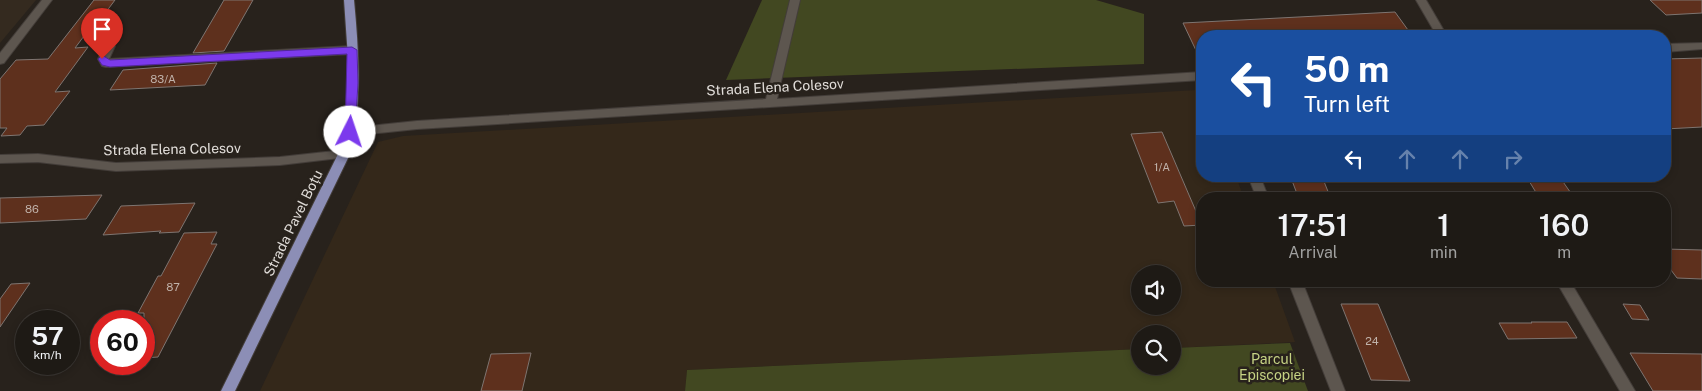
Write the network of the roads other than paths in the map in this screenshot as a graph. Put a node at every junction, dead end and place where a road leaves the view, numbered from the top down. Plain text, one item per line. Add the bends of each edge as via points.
1 (47, 0) edge
2 (349, 0) edge
3 (795, 0) edge
4 (1421, 0) edge
5 (1438, 30) edge
6 (110, 46) dead end
7 (1702, 46) edge
8 (1671, 48) edge
9 (352, 50) junction
10 (0, 60) edge
11 (1196, 76) edge
12 (770, 102) junction
13 (350, 132) junction
14 (344, 154) junction
15 (0, 160) edge
16 (1297, 287) edge
17 (1567, 287) edge
18 (228, 391) edge
19 (1338, 391) edge
20 (1628, 391) edge

1 - 10 street
2 - 9 main road, Strada Pavel Boțu
3 - 12 street
4 - 5 street
6 - 9 street via 102,59 106,63
7 - 8 street
9 - 13 main road, Strada Pavel Boțu
11 - 12 street, Strada Elena Colesov
12 - 13 street, Strada Elena Colesov
13 - 14 main road, Strada Pavel Boțu
14 - 15 street, Strada Elena Colesov via 280,161 116,167 38,158
14 - 18 main road, Strada Pavel Boțu
16 - 19 street
17 - 20 street

